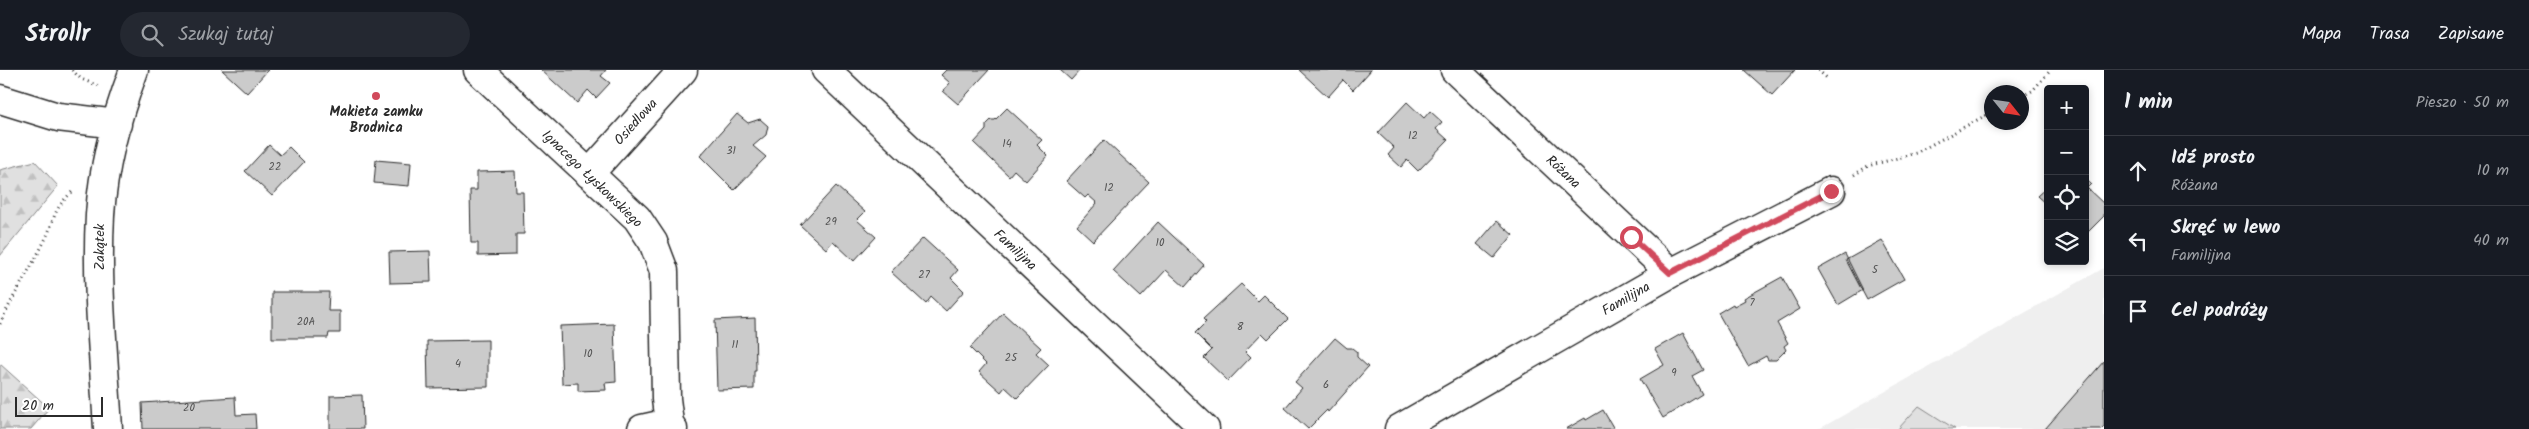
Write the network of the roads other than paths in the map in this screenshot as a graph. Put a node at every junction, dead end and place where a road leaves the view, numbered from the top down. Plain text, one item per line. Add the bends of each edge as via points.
1 (134, 70) edge
2 (478, 70) edge
3 (683, 70) edge
4 (826, 70) edge
5 (1455, 70) edge
6 (0, 99) edge
7 (117, 124) junction
8 (589, 174) junction
9 (1831, 191) road end
10 (1670, 273) junction
11 (671, 426) edge
12 (108, 429) edge
13 (642, 429) edge
14 (1205, 429) edge
15 (1399, 429) edge

1 - 7 street, Zakątek
2 - 8 street, Ignacego Łyskowskiego
3 - 8 street, Osiedlowa
4 - 14 street, Familijna
5 - 10 street, Różana
6 - 7 street via 58,117
7 - 12 street, Zakątek via 100,214
8 - 11 street, Ignacego Łyskowskiego via 637,218 654,242 664,272 666,399
9 - 10 street, Familijna
10 - 15 street, Familijna
11 - 13 street

